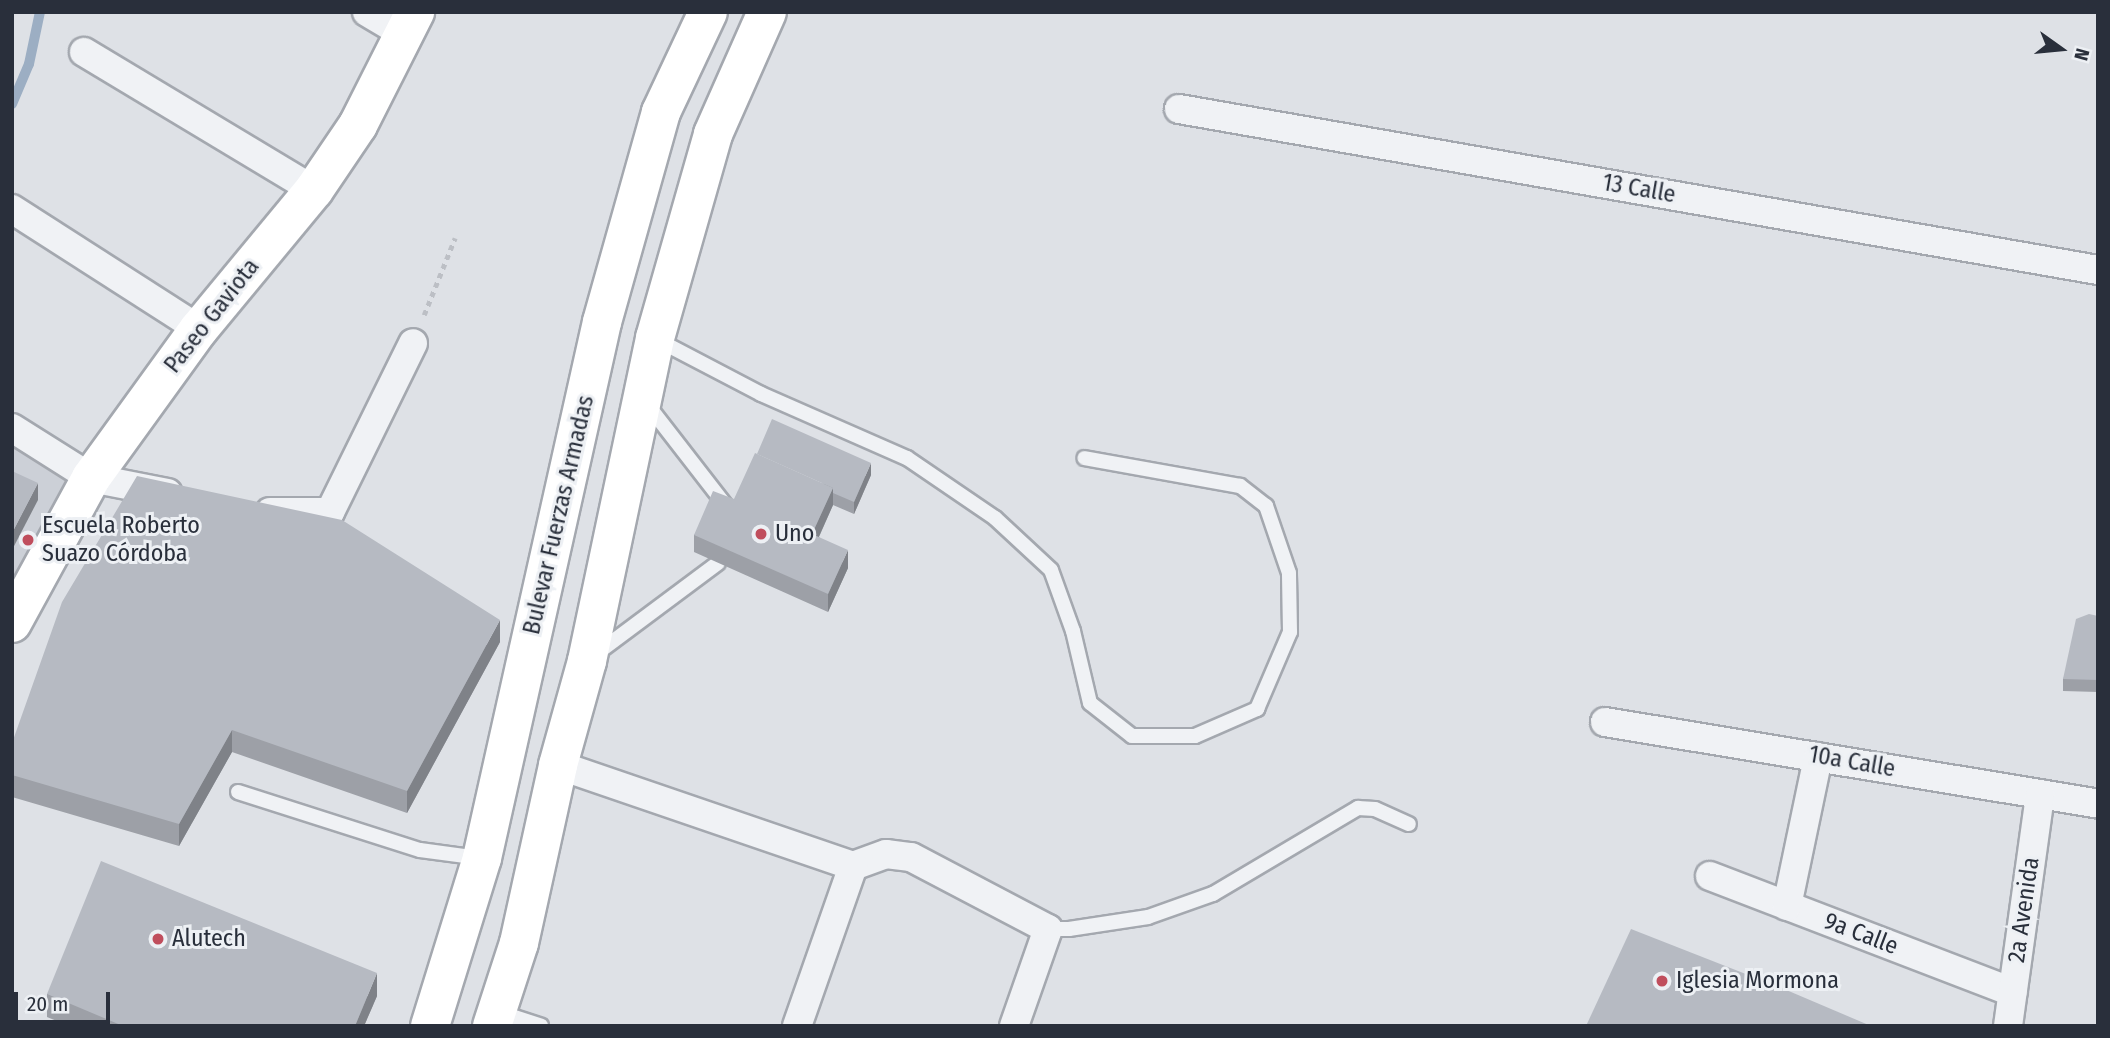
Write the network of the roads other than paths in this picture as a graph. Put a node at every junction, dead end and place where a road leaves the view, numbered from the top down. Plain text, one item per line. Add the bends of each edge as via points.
1 (367, 12) edge
2 (708, 12) edge
3 (767, 12) edge
4 (409, 23) edge
5 (85, 52) dead end
6 (1179, 109) dead end
7 (314, 190) junction
8 (12, 209) edge
9 (2098, 270) edge
10 (200, 329) junction
11 (655, 338) junction
12 (414, 343) road end
13 (642, 398) junction
14 (12, 428) edge
15 (1084, 458) dead end
16 (91, 478) junction
17 (201, 499) edge
18 (241, 506) edge
19 (734, 517) edge
20 (718, 563) edge
21 (12, 623) edge
22 (587, 661) junction
23 (1605, 722) dead end
24 (1818, 757) junction
25 (558, 765) junction
26 (238, 792) dead end
27 (2040, 794) junction
28 (2098, 804) edge
29 (1409, 824) dead end
30 (482, 858) junction
31 (853, 866) junction
32 (1710, 876) dead end
33 (1787, 906) junction
34 (1048, 929) junction
35 (2012, 992) junction
36 (500, 1022) edge
37 (430, 1026) edge
38 (541, 1026) edge
39 (797, 1026) edge
40 (1014, 1026) edge
41 (2007, 1026) edge

1 - 4 street
2 - 30 main road, Bulevar Fuerzas Armadas via 661,113 602,321
3 - 11 main road via 713,134
4 - 7 main road, Paseo Gaviota via 358,125
5 - 7 street
6 - 9 street, 13 Calle
7 - 10 main road, Paseo Gaviota
8 - 10 street
10 - 16 main road, Paseo Gaviota
11 - 13 main road
11 - 15 lane via 761,394 907,458 995,518 1051,570 1073,631 1090,703 1132,736 1195,736 1257,709 1290,632 1289,573 1266,506 1240,486
12 - 18 street via 330,512 282,514
13 - 19 lane
13 - 22 main road
14 - 16 street
16 - 17 street
16 - 21 main road, Paseo Gaviota
20 - 22 lane
22 - 25 main road
23 - 24 street, 10a Calle
24 - 27 street, 10a Calle
24 - 33 street
25 - 31 street
25 - 36 main road
26 - 30 lane via 420,850
27 - 28 street, 10a Calle
27 - 35 street, 2a Avenida
29 - 34 lane via 1375,809 1359,808 1213,894 1149,917
30 - 37 main road, Bulevar Fuerzas Armadas
31 - 34 street via 886,854 911,857
31 - 39 street
32 - 33 street, 9a Calle
33 - 35 street, 9a Calle
34 - 40 street
35 - 41 street, 2a Avenida
36 - 38 lane

